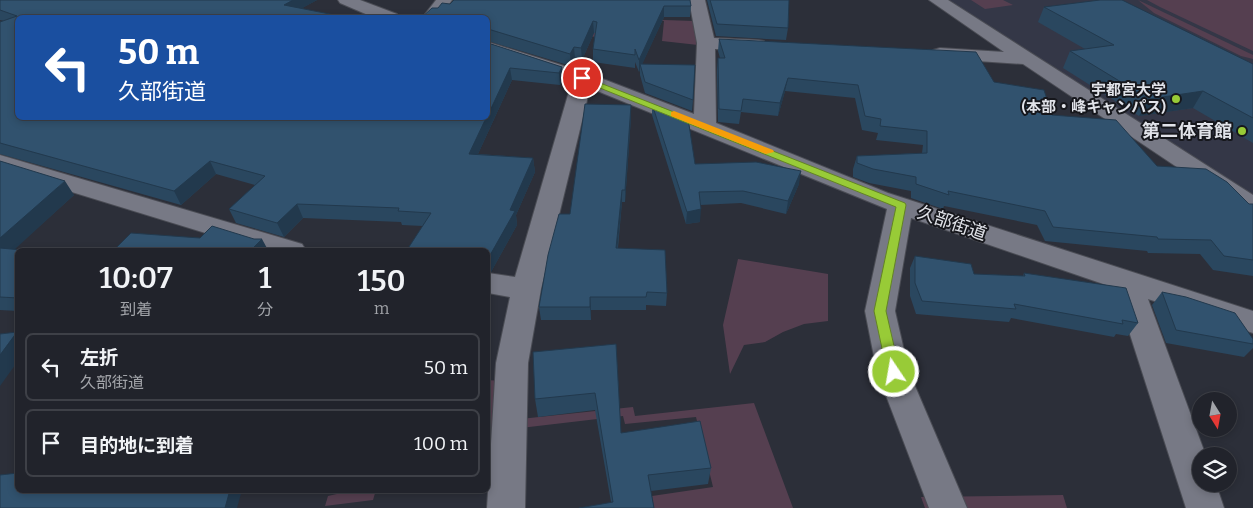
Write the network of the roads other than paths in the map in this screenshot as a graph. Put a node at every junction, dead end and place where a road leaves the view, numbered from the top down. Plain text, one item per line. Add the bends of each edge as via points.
1 (346, 0) edge
2 (444, 0) edge
3 (698, 0) edge
4 (937, 0) edge
5 (364, 14) edge
6 (432, 15) edge
7 (706, 43) junction
8 (772, 46) edge
9 (490, 48) edge
10 (924, 54) edge
11 (1029, 59) junction
12 (582, 78) junction
13 (705, 126) junction
14 (0, 162) edge
15 (901, 205) junction
16 (1253, 206) edge
17 (285, 248) edge
18 (1128, 282) junction
19 (490, 283) edge
20 (526, 289) junction
21 (1253, 322) edge
22 (506, 508) edge
23 (948, 508) edge
24 (1205, 508) edge

1 - 5 street
2 - 6 street
3 - 7 street
4 - 11 street
7 - 8 street
7 - 13 street
9 - 12 street, 久部街道
10 - 11 street
11 - 16 street
12 - 13 street, 久部街道
12 - 20 street
13 - 15 street, 久部街道
14 - 17 street
15 - 18 street, 久部街道
15 - 23 street via 880,311 894,372
18 - 21 street, 久部街道
18 - 24 street
19 - 20 street
20 - 22 street via 512,363

